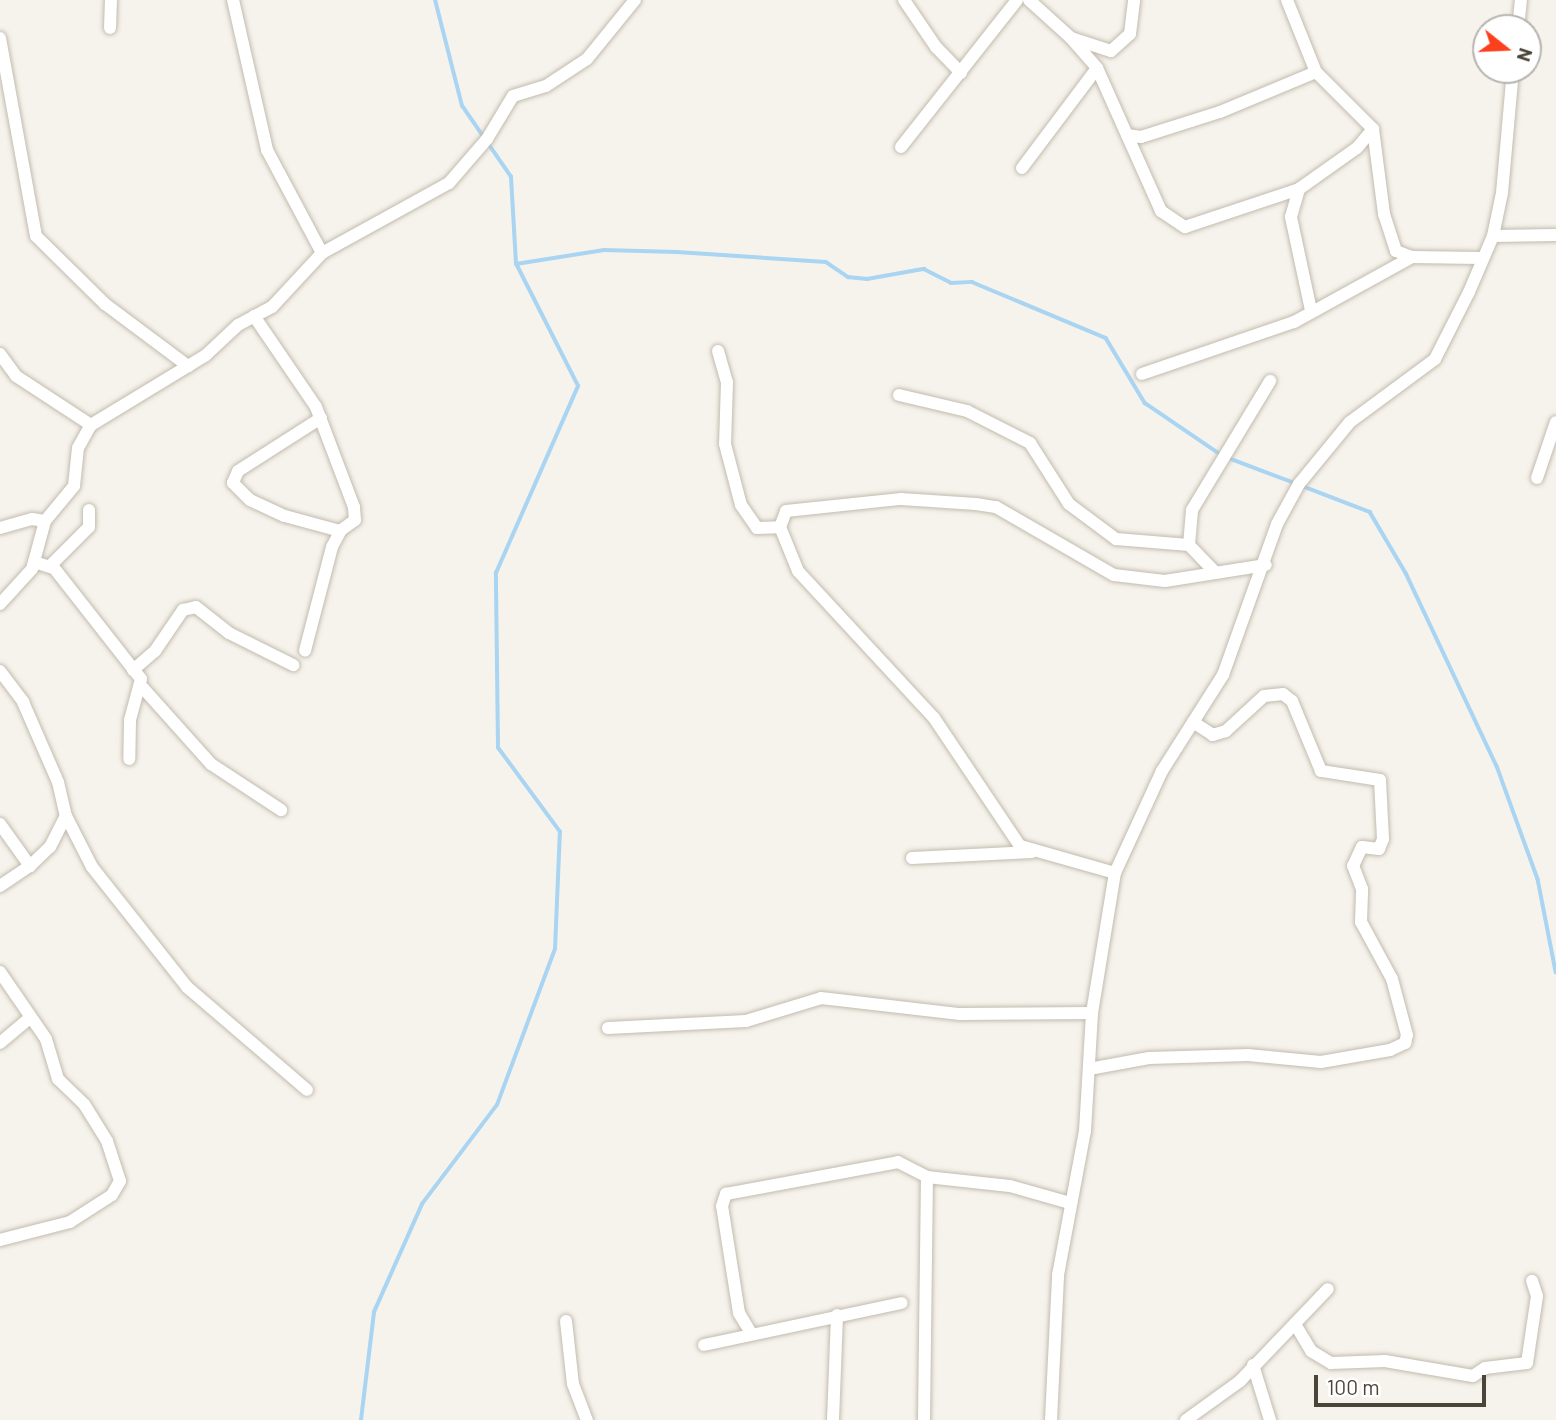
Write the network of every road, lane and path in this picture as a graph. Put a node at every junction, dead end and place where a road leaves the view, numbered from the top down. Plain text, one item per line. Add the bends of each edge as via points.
1 (111, 0) edge
2 (233, 0) edge
3 (635, 0) edge
4 (904, 0) edge
5 (1017, 0) edge
6 (1029, 0) edge
7 (1134, 0) edge
8 (1287, 0) edge
9 (110, 28) dead end
10 (0, 37) edge
11 (1071, 38) junction
12 (1097, 68) junction
13 (1316, 72) junction
14 (961, 73) junction
15 (1511, 84) edge
16 (1373, 130) junction
17 (1127, 135) junction
18 (901, 147) dead end
19 (1022, 168) dead end
20 (1298, 189) junction
21 (1556, 235) edge
22 (1493, 236) junction
23 (322, 254) junction
24 (1412, 257) junction
25 (1480, 258) junction
26 (1311, 310) junction
27 (254, 316) junction
28 (718, 351) dead end
29 (0, 354) edge
30 (188, 366) junction
31 (1142, 374) dead end
32 (1270, 381) dead end
33 (899, 395) dead end
34 (321, 418) junction
35 (1556, 422) edge
36 (91, 425) junction
37 (1536, 478) dead end
38 (89, 510) dead end
39 (45, 521) junction
40 (780, 527) junction
41 (0, 528) edge
42 (341, 531) junction
43 (1189, 545) junction
44 (34, 562) junction
45 (1266, 565) junction
46 (50, 566) junction
47 (1214, 571) junction
48 (0, 604) edge
49 (305, 651) dead end
50 (293, 665) dead end
51 (133, 670) junction
52 (0, 671) edge
53 (143, 688) junction
54 (1193, 722) junction
55 (129, 759) dead end
56 (281, 810) dead end
57 (66, 816) junction
58 (0, 824) edge
59 (1032, 852) junction
60 (912, 858) dead end
61 (30, 866) junction
62 (1115, 873) junction
63 (0, 886) edge
64 (0, 972) edge
65 (1092, 1013) junction
66 (30, 1018) junction
67 (608, 1028) dead end
68 (0, 1043) edge
69 (1089, 1069) junction
70 (307, 1090) dead end
71 (927, 1177) junction
72 (1070, 1203) junction
73 (0, 1240) edge
74 (1532, 1281) dead end
75 (1328, 1289) dead end
76 (902, 1303) dead end
77 (837, 1315) junction
78 (566, 1321) dead end
79 (1295, 1324) junction
80 (751, 1333) junction
81 (704, 1345) dead end
82 (1253, 1365) junction
83 (587, 1420) edge
84 (833, 1420) edge
85 (924, 1420) edge
86 (1051, 1420) edge
87 (1186, 1420) edge
88 (1270, 1420) edge

1 - 9 street
2 - 23 street via 267,150
3 - 23 street via 587,59 547,86 513,96 487,139 449,183
4 - 14 street via 936,47
5 - 14 street
6 - 11 street
7 - 11 street via 1123,46 1111,51
8 - 13 street
10 - 30 street via 36,236 105,304
11 - 12 street
12 - 17 street
12 - 19 street
13 - 16 street
13 - 17 street via 1220,112 1152,134
14 - 18 street
15 - 22 street
16 - 20 street via 1357,148
16 - 24 street via 1392,239 1396,251
17 - 20 street via 1161,211 1185,227
20 - 26 street via 1291,217
21 - 22 street
22 - 25 street
23 - 27 street via 272,307
24 - 25 street
24 - 26 street
25 - 45 street via 1435,359 1350,422 1299,484 1277,524
26 - 31 street via 1284,326
27 - 30 street
27 - 34 street
28 - 40 street via 727,382 725,444 741,505 757,528
29 - 36 street via 16,376
30 - 36 street
32 - 43 street via 1192,510
33 - 43 street via 967,411 1030,443 1069,504 1116,539
34 - 42 street via 354,508 355,520
34 - 42 street via 238,471 233,483 250,500
35 - 37 street
36 - 39 street via 78,448 74,486
38 - 46 street via 89,527
39 - 41 street via 32,519
39 - 44 street
40 - 47 street via 786,511 901,499 976,504 996,507 1114,575 1165,581
40 - 59 street via 798,571 934,718 977,776 1007,831
42 - 49 street
43 - 47 street
44 - 46 street
44 - 48 street
45 - 47 street
45 - 54 street via 1223,675
46 - 51 street
50 - 51 street via 229,634 196,607 183,610 155,651
51 - 53 street
52 - 57 street via 23,702 58,782
53 - 55 street via 130,720
53 - 56 street via 211,764
54 - 62 street via 1150,794
54 - 69 street via 1213,735 1226,731 1264,696 1283,694 1292,701 1321,771 1380,780 1383,839 1379,849 1362,847 1353,866 1362,889 1361,922 1392,979 1407,1035 1405,1043 1390,1050 1321,1062 1248,1055 1149,1058
57 - 61 street via 50,847
57 - 70 street via 92,867 187,987
58 - 61 street
59 - 60 street
59 - 62 street
61 - 63 street
62 - 65 street
64 - 66 street
65 - 67 street via 960,1014 821,998 746,1021
65 - 69 street
66 - 68 street
66 - 73 street via 46,1039 58,1079 84,1104 107,1141 120,1181 112,1195 71,1222
69 - 72 street via 1085,1131
71 - 72 street via 1010,1186
71 - 80 street via 898,1162 726,1194 722,1206 739,1313
71 - 85 street
72 - 86 street via 1058,1275
74 - 79 street via 1537,1296 1527,1363 1485,1368 1473,1376 1385,1361 1331,1363 1311,1351
75 - 79 street
76 - 77 street
77 - 80 street
77 - 84 street
78 - 83 street via 573,1384
79 - 82 street
80 - 81 street
82 - 87 street
82 - 88 street

